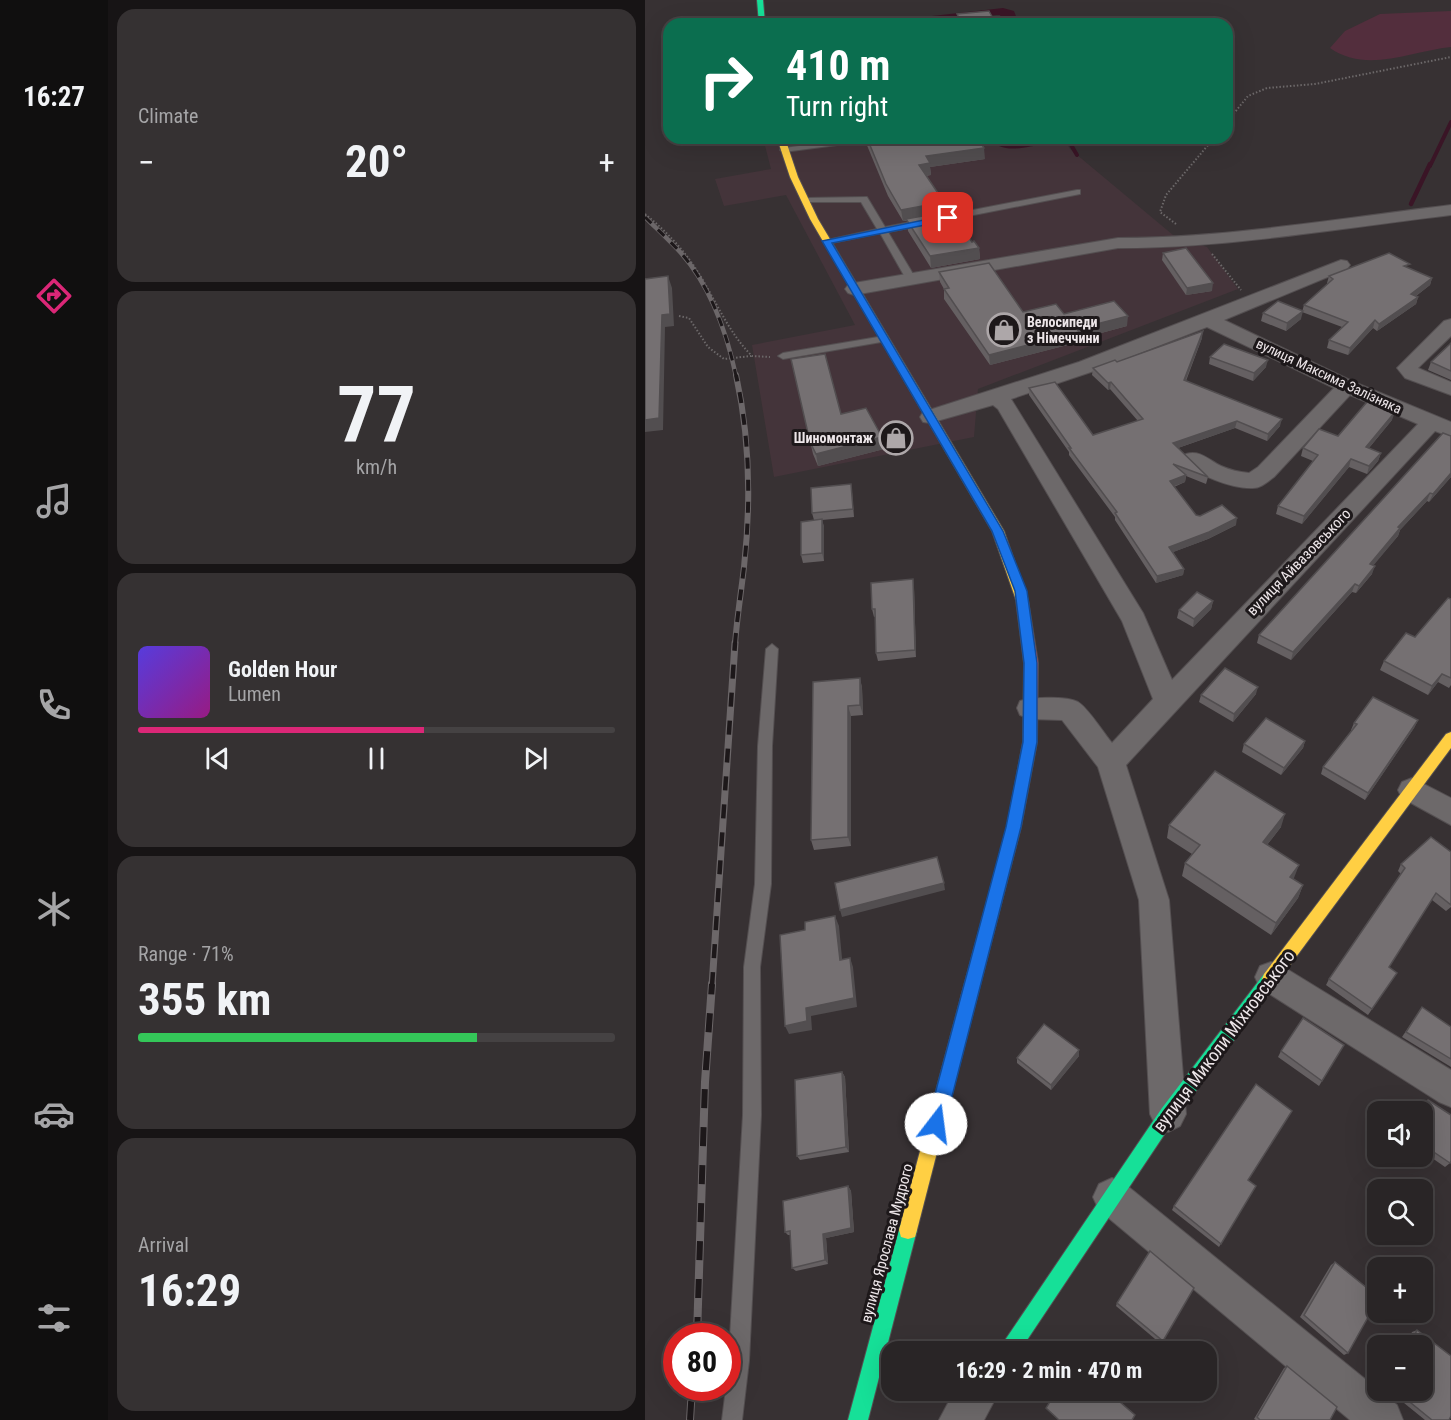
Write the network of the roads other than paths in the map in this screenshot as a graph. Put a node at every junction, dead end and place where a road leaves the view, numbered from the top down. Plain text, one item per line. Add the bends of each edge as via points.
1 (760, 0) edge
2 (762, 18) edge
3 (783, 144) edge
4 (1077, 192) dead end
5 (805, 200) junction
6 (1451, 210) edge
7 (883, 231) junction
8 (827, 241) junction
9 (1341, 265) dead end
10 (911, 279) junction
11 (854, 289) junction
12 (1208, 320) junction
13 (1451, 325) edge
14 (884, 339) junction
15 (783, 356) road end
16 (1347, 386) junction
17 (1451, 389) edge
18 (997, 397) junction
19 (930, 417) junction
20 (1441, 426) edge
21 (1194, 459) dead end
22 (772, 649) dead end
23 (1167, 700) junction
24 (1030, 708) junction
25 (1451, 738) edge
26 (1111, 762) junction
27 (1412, 790) junction
28 (1451, 813) edge
29 (1271, 978) junction
30 (1451, 1090) edge
31 (1168, 1114) junction
32 (1112, 1197) junction
33 (1014, 1341) edge
34 (973, 1401) edge
35 (732, 1420) edge
36 (858, 1420) edge
37 (960, 1420) edge
38 (1382, 1420) edge

1 - 2 main road
3 - 5 main road, вулиця Ярослава Мудрого
4 - 7 lane
5 - 7 lane via 864,199
5 - 8 main road, вулиця Ярослава Мудрого
6 - 10 street via 1266,233 1095,246
7 - 8 lane
7 - 10 lane
8 - 11 main road, вулиця Ярослава Мудрого
9 - 12 street
10 - 11 street
11 - 14 main road, вулиця Ярослава Мудрого
12 - 16 street, вулиця Максима Залізняка
12 - 18 street
13 - 17 street via 1407,368 1412,374
14 - 15 lane
14 - 19 main road, вулиця Ярослава Мудрого
16 - 20 street, вулиця Максима Залізняка
16 - 21 street via 1253,482 1233,479
18 - 19 street
18 - 23 street via 1134,620
19 - 24 main road, вулиця Ярослава Мудрого via 997,531 1021,591 1031,663
20 - 23 street, вулиця Айвазовського
22 - 35 lane via 765,746 763,884 752,967 751,1138 739,1361
23 - 26 street, вулиця Айвазовського
24 - 26 street via 1069,710
24 - 36 main road, вулиця Ярослава Мудрого via 1030,742 1014,827
25 - 27 main road, вулиця Миколи Міхновського
26 - 31 street via 1154,900
27 - 28 street
27 - 29 main road, вулиця Миколи Міхновського
29 - 30 street
29 - 31 main road, вулиця Миколи Міхновського
31 - 32 main road, вулиця Миколи Міхновського
32 - 33 main road, вулиця Миколи Міхновського
32 - 38 street
34 - 37 street

